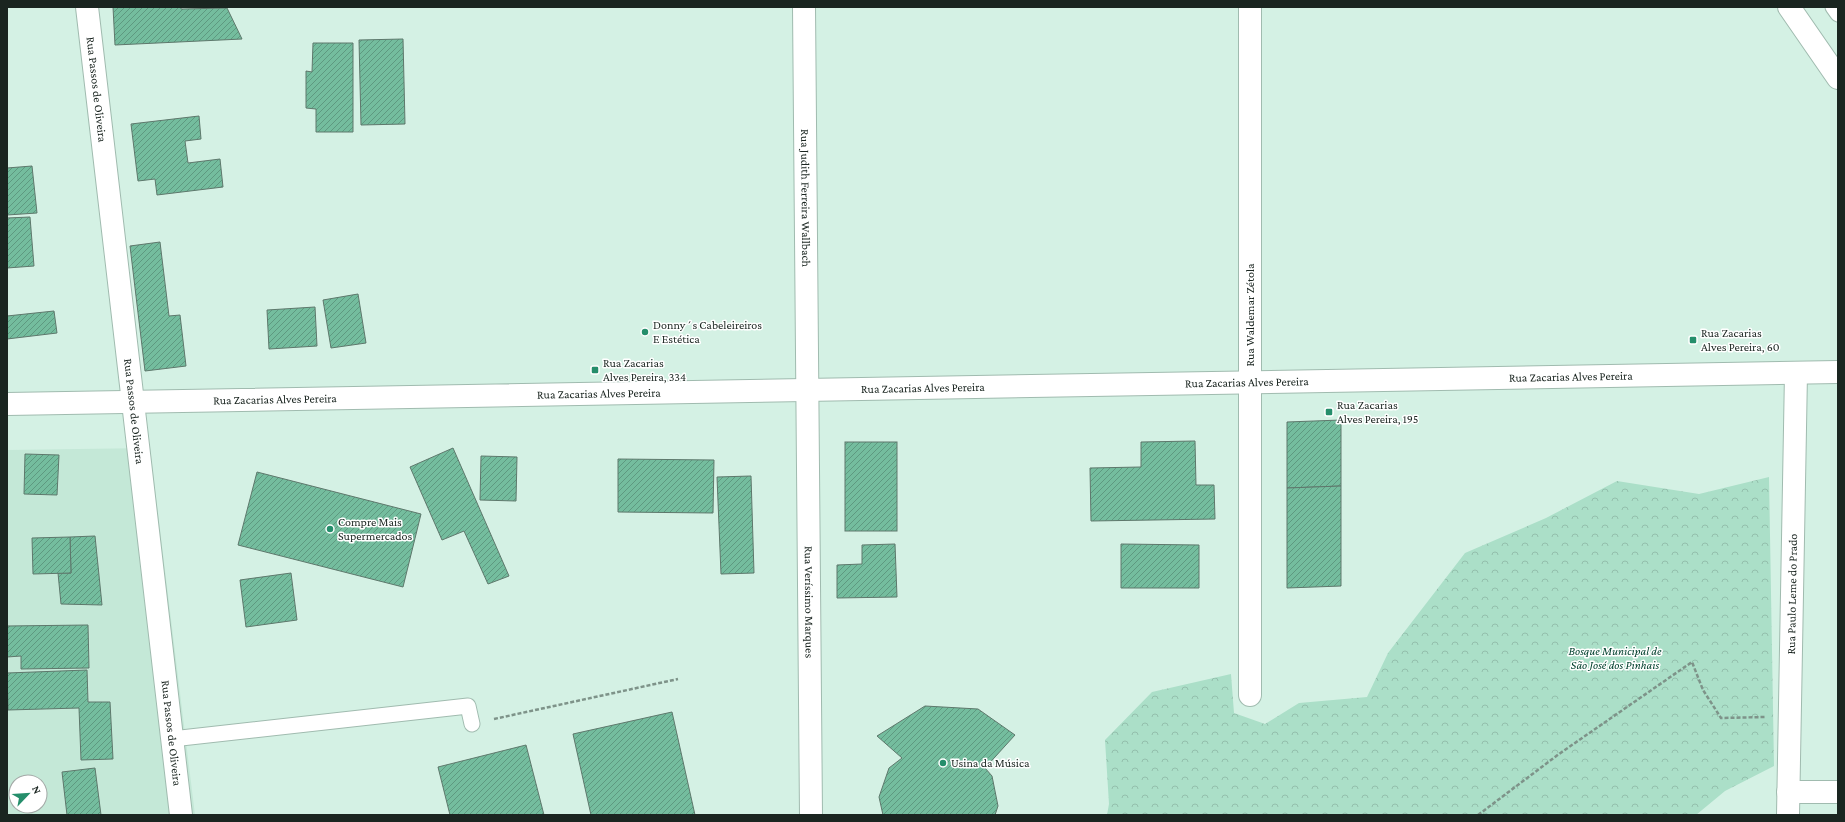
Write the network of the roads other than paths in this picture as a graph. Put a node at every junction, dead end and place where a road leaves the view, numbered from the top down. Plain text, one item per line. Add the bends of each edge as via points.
1 (87, 7) edge
2 (804, 7) edge
3 (1250, 7) edge
4 (1789, 7) edge
5 (1833, 7) edge
6 (1838, 14) edge
7 (1838, 78) edge
8 (1838, 372) edge
9 (1796, 373) junction
10 (1250, 382) junction
11 (808, 390) junction
12 (132, 401) junction
13 (7, 404) edge
14 (1250, 695) dead end
15 (472, 724) road end
16 (172, 739) junction
17 (1788, 792) junction
18 (1838, 792) edge
19 (181, 815) edge
20 (811, 815) edge
21 (1788, 815) edge

1 - 12 main road, Rua Passos de Oliveira
2 - 11 main road, Rua Judith Ferreira Wallbach
3 - 10 main road, Rua Waldemar Zétola
4 - 7 main road
5 - 6 lane
8 - 9 main road, Rua Zacarias Alves Pereira
9 - 10 main road, Rua Zacarias Alves Pereira
9 - 17 main road, Rua Paulo Leme do Prado
10 - 11 main road, Rua Zacarias Alves Pereira
10 - 14 main road, Rua Waldemar Zétola
11 - 12 main road, Rua Zacarias Alves Pereira
11 - 20 main road, Rua Veríssimo Marques
12 - 13 main road, Rua Zacarias Alves Pereira
12 - 16 main road, Rua Passos de Oliveira
15 - 16 lane via 468,706
16 - 19 main road, Rua Passos de Oliveira
17 - 18 main road
17 - 21 main road, Rua Paulo Leme do Prado

